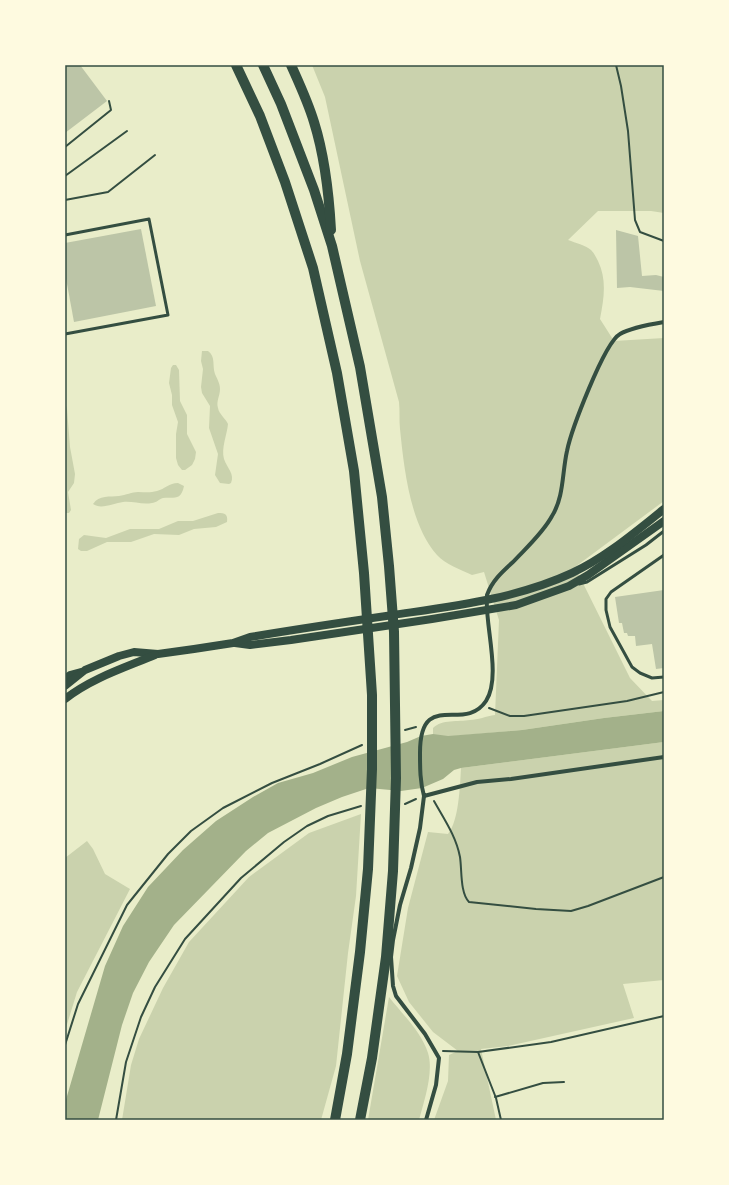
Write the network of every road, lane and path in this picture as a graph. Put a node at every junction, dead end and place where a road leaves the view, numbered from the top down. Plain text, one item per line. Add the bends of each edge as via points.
1 (236, 65) edge
2 (263, 65) edge
3 (291, 65) edge
4 (616, 65) edge
5 (109, 101) dead end
6 (127, 131) dead end
7 (65, 147) edge
8 (155, 155) dead end
9 (65, 176) edge
10 (65, 200) edge
11 (65, 235) edge
12 (664, 241) edge
13 (332, 246) junction
14 (664, 322) edge
15 (65, 334) edge
16 (664, 509) edge
17 (664, 521) edge
18 (664, 530) edge
19 (664, 555) edge
20 (570, 586) junction
21 (533, 589) junction
22 (486, 601) junction
23 (488, 610) junction
24 (416, 612) junction
25 (233, 643) junction
26 (158, 654) junction
27 (85, 670) junction
28 (664, 677) edge
29 (65, 679) edge
30 (65, 686) edge
31 (664, 692) edge
32 (65, 698) edge
33 (482, 705) junction
34 (425, 724) junction
35 (404, 731) dead end
36 (368, 743) dead end
37 (664, 757) edge
38 (430, 794) junction
39 (424, 796) junction
40 (398, 804) dead end
41 (366, 806) dead end
42 (664, 876) edge
43 (664, 1016) edge
44 (65, 1045) edge
45 (435, 1051) junction
46 (478, 1052) junction
47 (564, 1082) dead end
48 (495, 1097) junction
49 (116, 1120) edge
50 (334, 1120) edge
51 (360, 1120) edge
52 (426, 1120) edge
53 (501, 1120) edge

1 - 50 highway via 260,116 313,268 337,373 354,471 364,573 372,694 371,818 360,952 347,1054
2 - 13 highway via 314,190
3 - 13 highway via 314,122 323,157
4 - 12 path via 628,131 635,220 640,232
5 - 7 path via 111,110
6 - 9 path
8 - 10 path via 108,192
11 - 15 lane via 150,219 168,315
13 - 51 highway via 360,367 382,497 394,632 396,778 393,871 386,957 372,1058
14 - 22 street via 620,334 606,351 571,435 558,505 543,529 490,585
16 - 21 main road via 597,559 572,573
17 - 20 main road
18 - 20 lane via 646,545 587,582
19 - 28 lane via 611,592 606,599 610,627 632,667 640,674 652,678
20 - 23 main road via 516,605
21 - 22 main road
21 - 23 main road via 523,596 496,603
22 - 23 street
22 - 24 main road
23 - 24 main road via 480,607
23 - 25 main road via 250,645
23 - 33 street via 492,674 489,694
24 - 25 main road via 250,637
25 - 26 main road
26 - 27 main road via 134,652
26 - 32 main road via 100,677
27 - 29 main road
27 - 30 main road
31 - 33 path via 627,701 524,716 510,716
33 - 34 street via 463,714 438,716
34 - 35 path
34 - 39 street via 420,742 420,780
36 - 44 path via 272,782 223,808 191,831 172,849 127,905 78,1004
37 - 38 street via 477,782
38 - 39 street
38 - 42 path via 454,837 460,857 464,893 469,902 571,910 588,906
39 - 40 path via 406,804
39 - 45 street via 420,828 392,940 391,973 396,996
41 - 49 path via 358,806 328,816 307,826 284,842 242,878 185,939 154,987 141,1017 126,1062
43 - 46 path via 551,1042
45 - 46 path
45 - 52 street via 439,1058 436,1085
46 - 48 path
47 - 48 path via 543,1083
48 - 53 path

